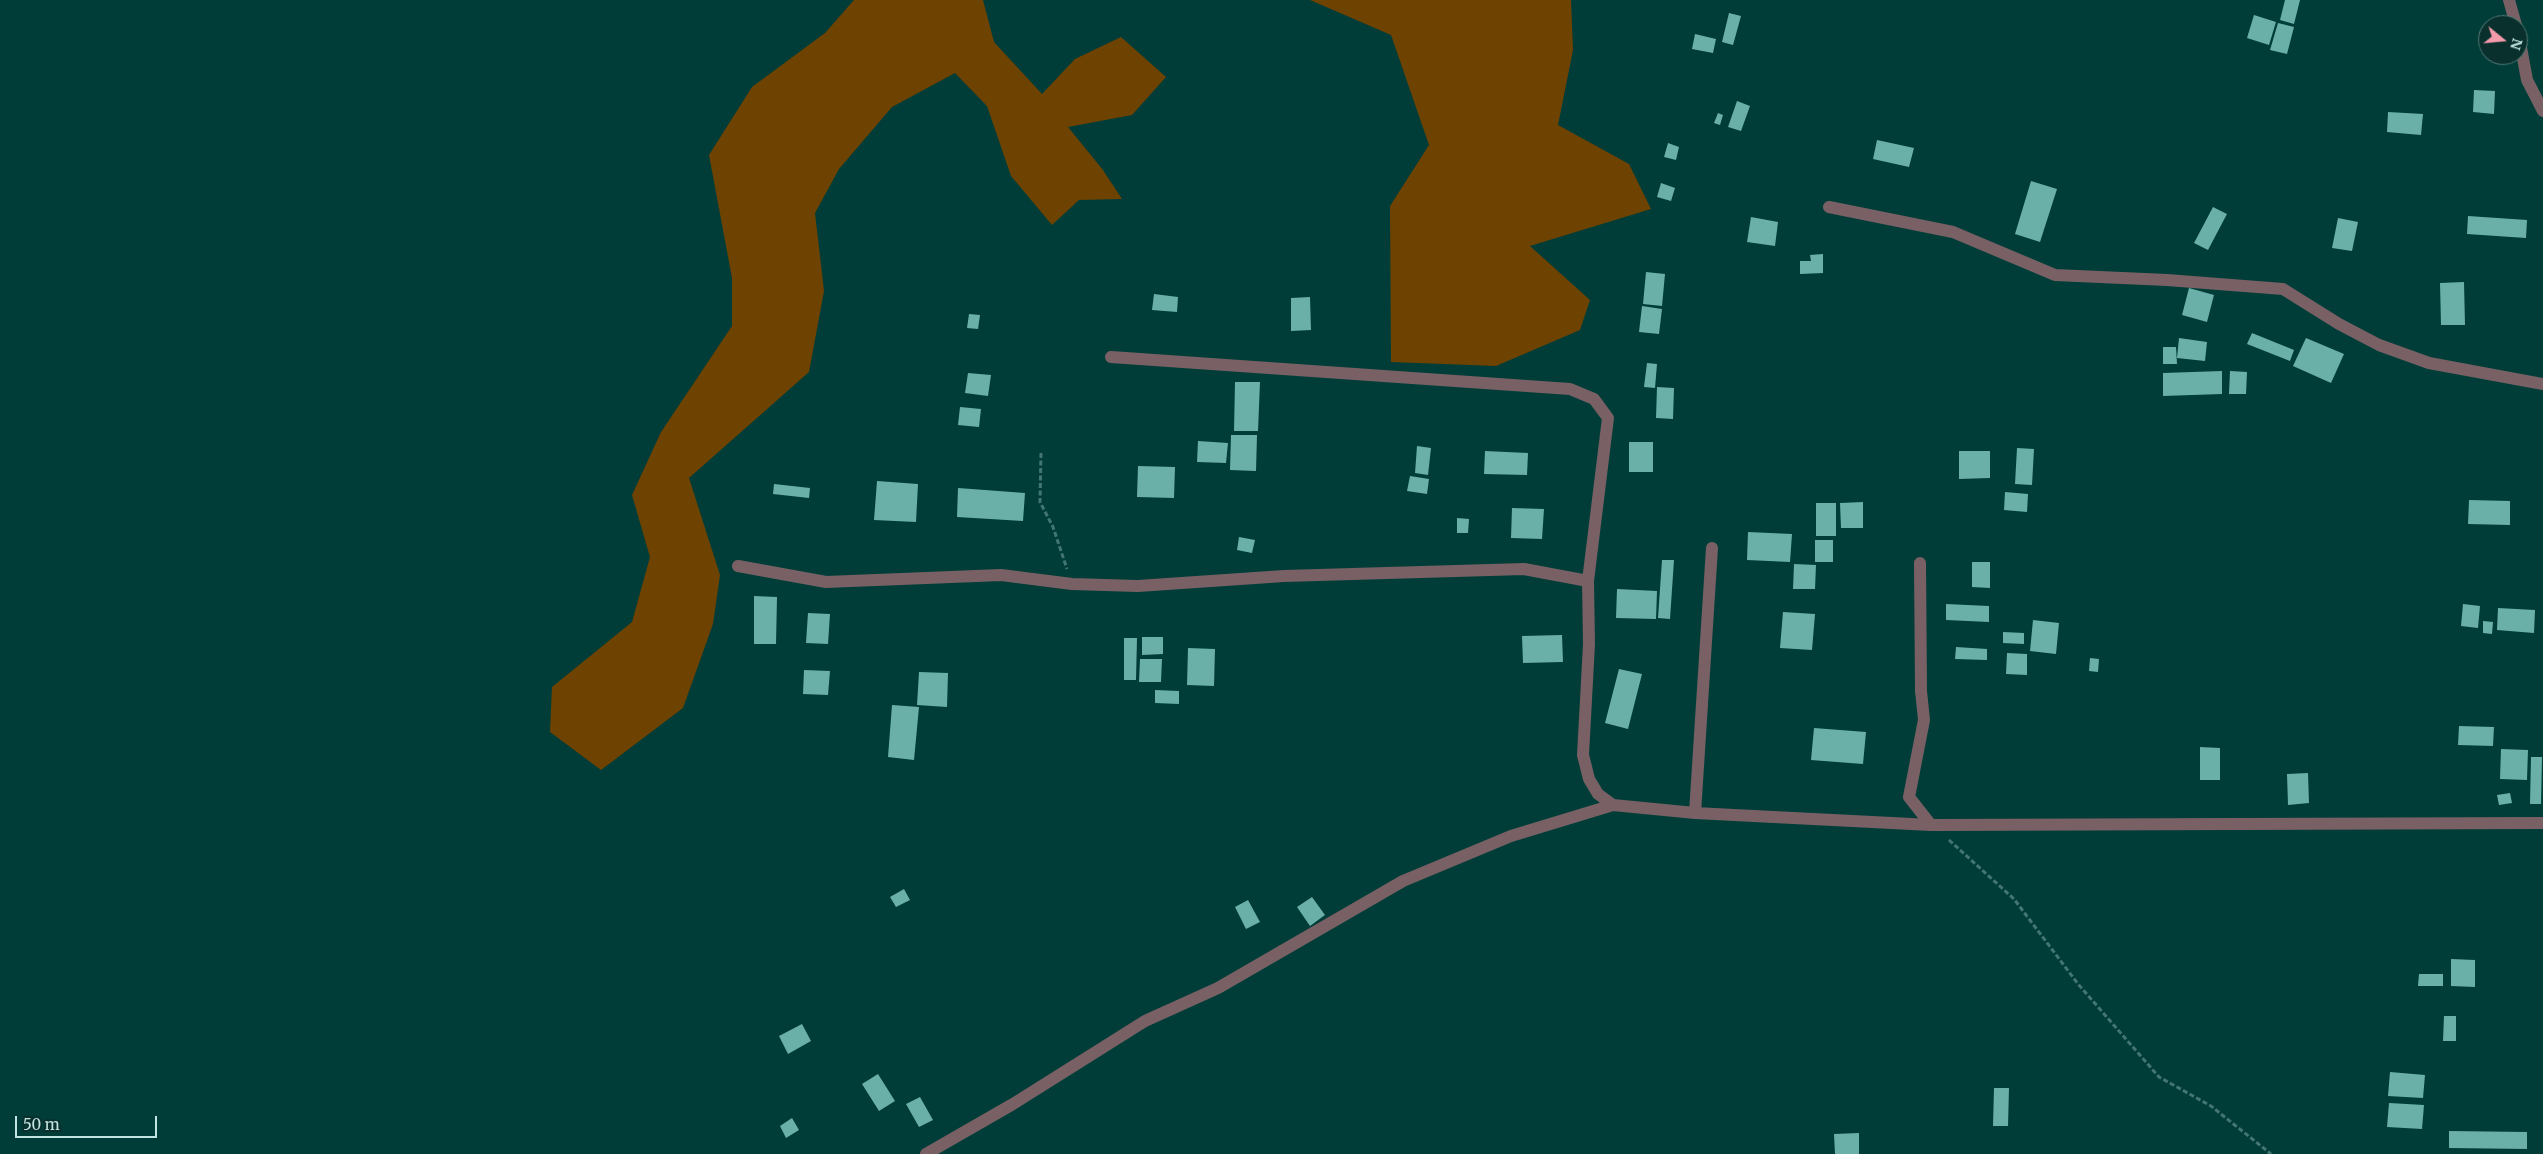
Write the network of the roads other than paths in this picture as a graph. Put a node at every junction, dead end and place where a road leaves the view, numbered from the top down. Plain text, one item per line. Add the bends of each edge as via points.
1 (2509, 0) edge
2 (2513, 15) edge
3 (2524, 65) edge
4 (2543, 112) edge
5 (1829, 207) dead end
6 (1111, 357) dead end
7 (2543, 384) edge
8 (1712, 548) dead end
9 (1920, 563) dead end
10 (738, 566) dead end
11 (1588, 581) junction
12 (1613, 805) junction
13 (1695, 813) junction
14 (2543, 823) edge
15 (1931, 825) junction
16 (926, 1154) edge

1 - 2 street
3 - 4 street via 2527,80
5 - 7 street via 1953,232 2055,275 2283,289 2379,345 2429,363
6 - 11 street via 1570,389 1594,399 1608,418
8 - 13 street
9 - 15 street via 1924,720 1909,797
10 - 11 street via 826,582 1001,576 1072,584 1138,586 1284,576 1524,569
11 - 12 street via 1589,644 1583,755 1589,779 1598,794
12 - 13 street
12 - 16 street via 1511,836 1403,881 1218,988 1145,1021
13 - 15 street
14 - 15 street

